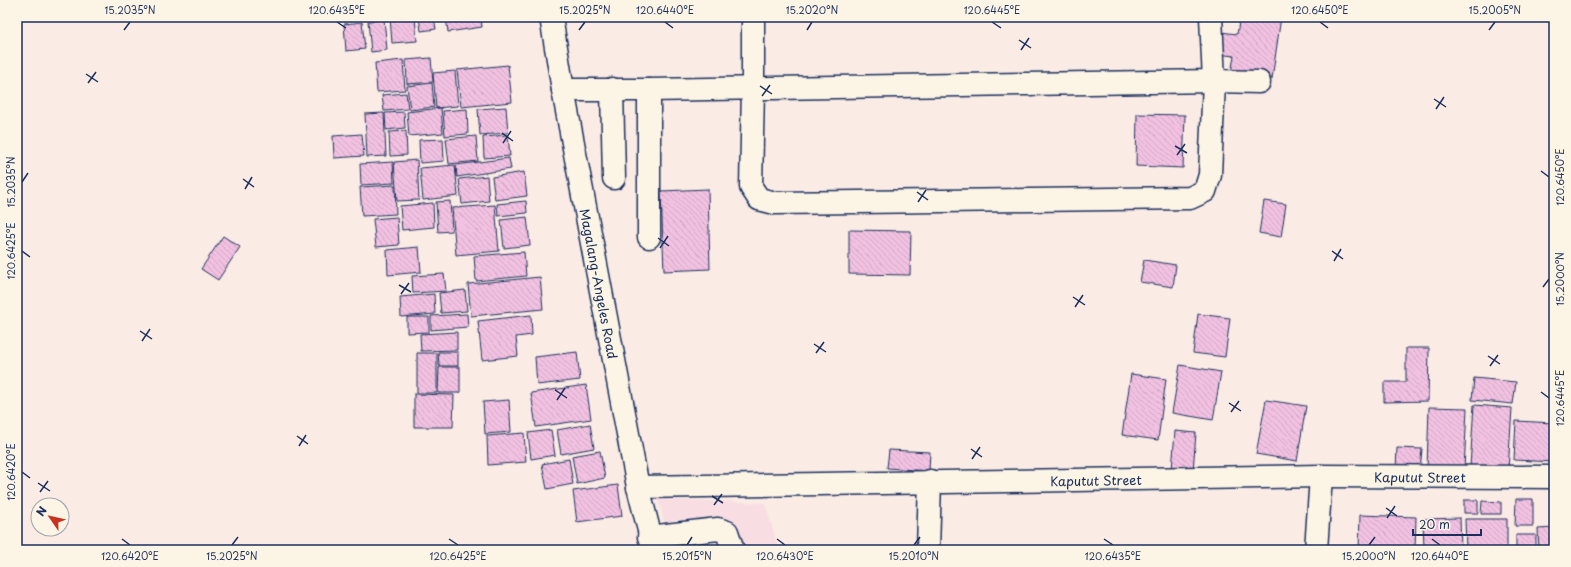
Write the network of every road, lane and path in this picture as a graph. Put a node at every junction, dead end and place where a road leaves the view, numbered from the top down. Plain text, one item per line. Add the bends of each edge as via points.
1 (551, 17) edge
2 (753, 17) edge
3 (1211, 17) edge
4 (1214, 81) junction
5 (1259, 82) dead end
6 (754, 88) junction
7 (612, 89) junction
8 (563, 90) junction
9 (649, 90) junction
10 (614, 178) dead end
11 (649, 237) dead end
12 (1321, 476) junction
13 (1554, 477) edge
14 (930, 481) junction
15 (638, 487) junction
16 (652, 544) edge
17 (733, 550) edge
18 (928, 550) edge
19 (1316, 550) edge

1 - 8 street, Magalang-Angeles Road
2 - 6 street
3 - 4 street
4 - 5 street
4 - 6 street
4 - 6 street via 1210,176 1205,191 1190,198 775,203 759,199 751,187
6 - 9 street
7 - 8 street
7 - 9 street
7 - 10 street
8 - 15 street, Magalang-Angeles Road
9 - 11 street
12 - 13 street, Kaputut Street
12 - 14 street, Kaputut Street
12 - 19 street
14 - 15 street, Kaputut Street
14 - 18 street
15 - 16 street, Magalang-Angeles Road
16 - 17 street via 718,529 727,532

